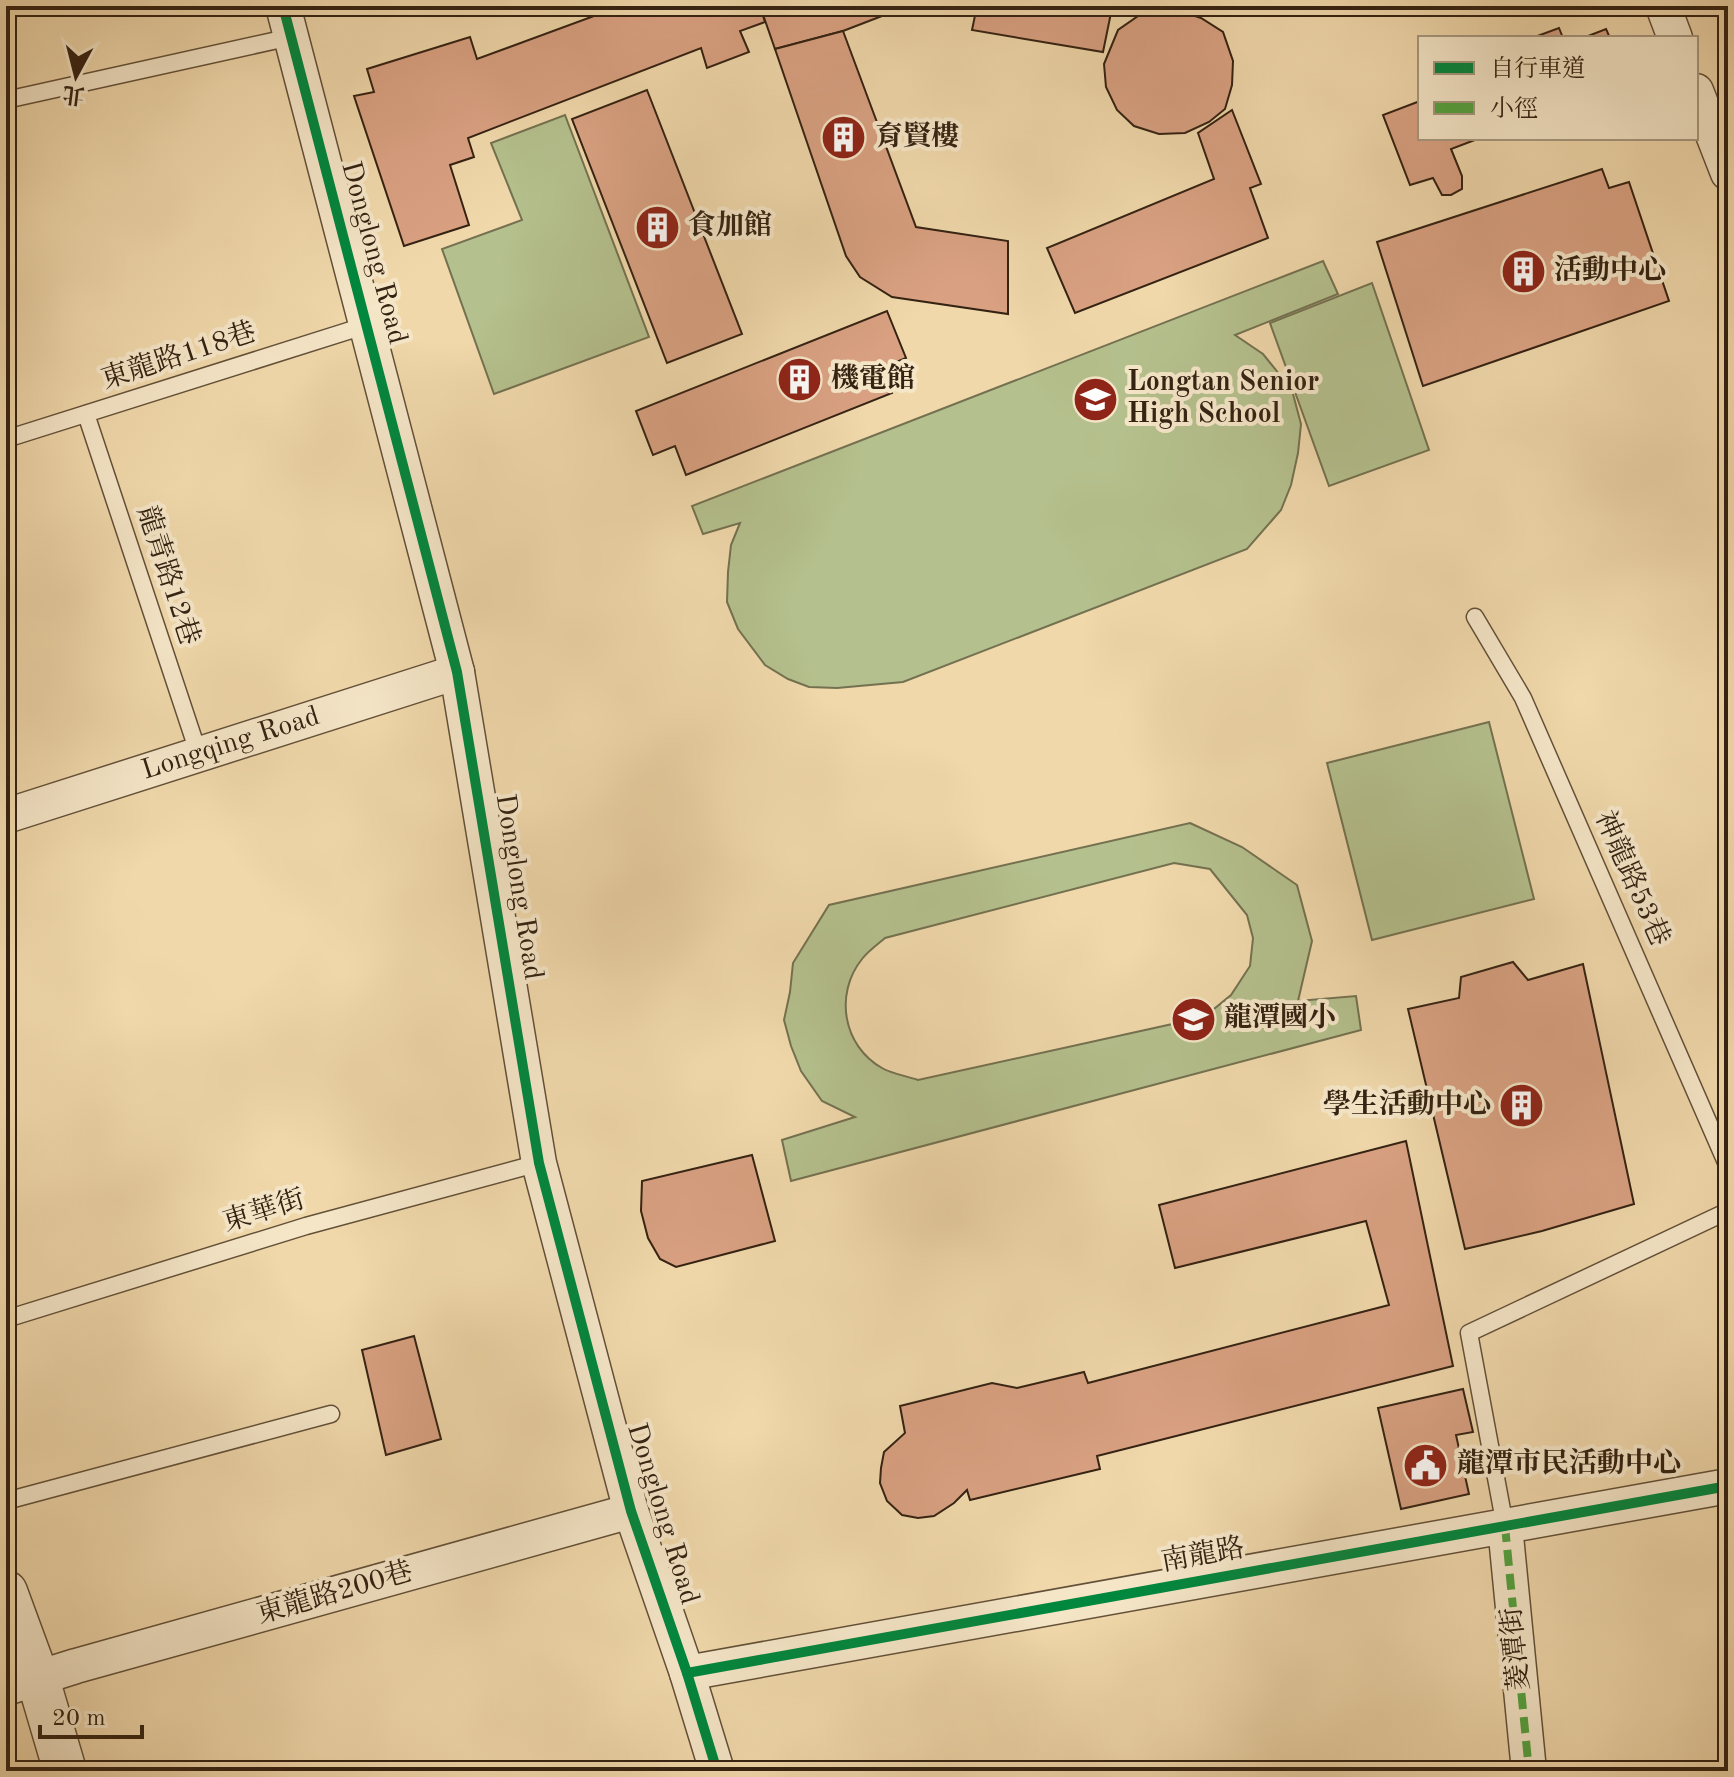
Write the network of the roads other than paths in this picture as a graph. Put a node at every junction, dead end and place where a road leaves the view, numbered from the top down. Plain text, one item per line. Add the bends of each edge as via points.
1 (1663, 6) edge
2 (287, 22) edge
3 (1674, 36) edge
4 (1698, 96) edge
5 (6, 100) edge
6 (1728, 173) edge
7 (367, 325) junction
8 (86, 414) junction
9 (6, 439) edge
10 (1475, 617) dead end
11 (457, 672) junction
12 (199, 755) junction
13 (6, 815) edge
14 (539, 1163) junction
15 (1728, 1167) edge
16 (1728, 1211) edge
17 (6, 1319) edge
18 (331, 1414) dead end
19 (1728, 1486) edge
20 (6, 1501) edge
21 (631, 1511) junction
22 (1505, 1526) junction
23 (6, 1592) edge
24 (687, 1673) junction
25 (22, 1683) edge
26 (65, 1771) edge
27 (717, 1771) edge
28 (1529, 1771) edge

1 - 3 street
2 - 5 lane
2 - 7 street, Donglong Road
4 - 6 street
7 - 8 lane, 東龍路118巷
7 - 11 street, Donglong Road
8 - 9 lane, 東龍路118巷
8 - 12 lane, 龍青路12巷
10 - 15 lane, 神龍路53巷 via 1523,698
11 - 12 street, Longqing Road
11 - 14 street, Donglong Road
12 - 13 street, Longqing Road
14 - 17 lane, 東華街 via 306,1226
14 - 21 street, Donglong Road
16 - 22 lane via 1469,1333
18 - 20 lane
19 - 22 street, 南龍路
21 - 24 street, Donglong Road
21 - 25 street, 東龍路200巷
22 - 24 street, 南龍路
22 - 28 street, 菱潭街
23 - 25 street
24 - 27 street, Donglong Road
25 - 26 street

